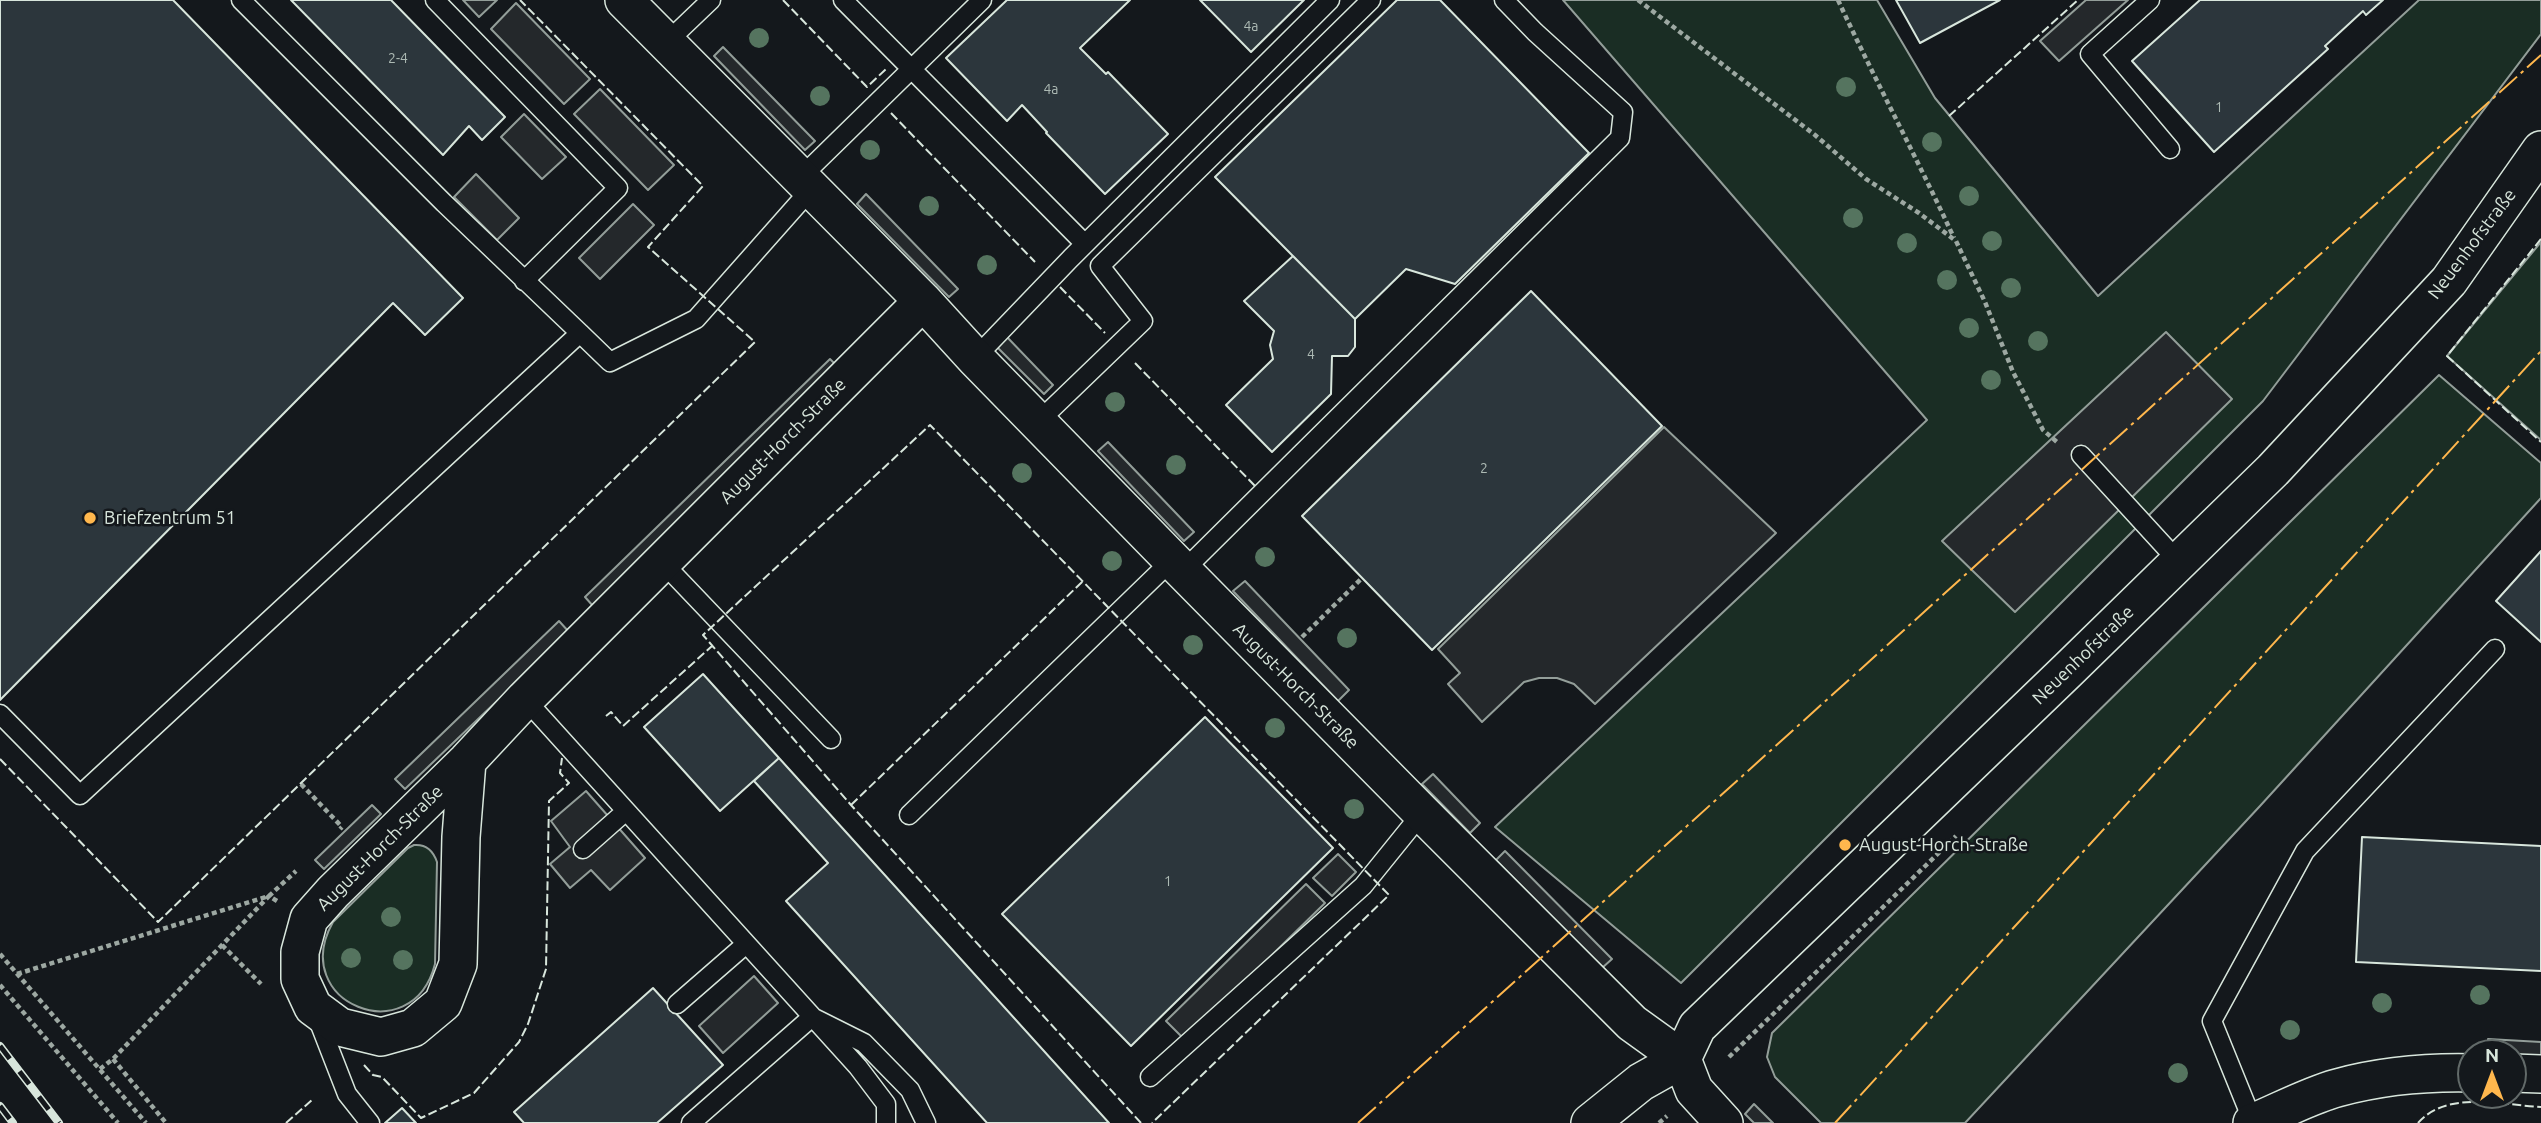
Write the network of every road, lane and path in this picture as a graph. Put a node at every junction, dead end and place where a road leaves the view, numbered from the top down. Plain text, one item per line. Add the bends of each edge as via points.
1 (241, 0) edge
2 (435, 0) edge
3 (624, 0) edge
4 (711, 0) edge
5 (843, 0) edge
6 (982, 0) edge
7 (1330, 0) edge
8 (1371, 0) edge
9 (1504, 0) edge
10 (1639, 0) edge
11 (1838, 0) edge
12 (2150, 0) edge
13 (666, 43) junction
14 (912, 70) junction
15 (2170, 149) dead end
16 (2541, 150) edge
17 (807, 183) junction
18 (1956, 241) junction
19 (1085, 244) junction
20 (524, 281) junction
21 (923, 301) junction
22 (580, 334) junction
23 (975, 358) junction
24 (1038, 422) junction
25 (2081, 455) joint
26 (2178, 561) junction
27 (662, 562) junction
28 (1178, 566) junction
29 (1361, 579) dead end
30 (2495, 649) dead end
31 (1273, 664) junction
32 (525, 699) junction
33 (0, 714) edge
34 (831, 739) dead end
35 (467, 761) junction
36 (301, 784) dead end
37 (626, 811) junction
38 (1422, 813) junction
39 (909, 815) dead end
40 (332, 835) dead end
41 (583, 849) dead end
42 (305, 862) dead end
43 (269, 896) junction
44 (310, 919) junction
45 (746, 944) junction
46 (0, 954) edge
47 (18, 975) junction
48 (0, 985) edge
49 (677, 1004) dead end
50 (313, 1007) junction
51 (812, 1017) junction
52 (113, 1059) junction
53 (1682, 1059) junction
54 (100, 1069) junction
55 (2457, 1073) edge
56 (1150, 1077) dead end
57 (118, 1123) edge
58 (146, 1123) edge
59 (166, 1123) edge
60 (370, 1123) edge
61 (691, 1123) edge
62 (886, 1123) edge
63 (926, 1123) edge
64 (1590, 1123) edge
65 (1724, 1123) edge
66 (2253, 1123) edge

1 - 20 lane
2 - 20 lane via 618,188
3 - 13 street, August-Horch-Straße
4 - 13 lane
5 - 14 lane
6 - 14 lane
7 - 19 lane
8 - 24 lane via 1100,266 1143,321
9 - 28 lane via 1623,111 1620,138
10 - 18 path via 1866,179
11 - 18 path
12 - 15 lane via 2090,54
13 - 17 street, August-Horch-Straße
14 - 17 lane
14 - 19 lane
16 - 26 street, Neuenhofstraße via 2449,281 2273,470
17 - 21 street, August-Horch-Straße
17 - 22 lane via 696,319 610,362
18 - 25 path via 2043,430
19 - 23 lane
20 - 22 lane
21 - 23 street, August-Horch-Straße
21 - 27 street, August-Horch-Straße
22 - 33 lane via 80,795
23 - 24 street, August-Horch-Straße
24 - 28 street, August-Horch-Straße
25 - 26 lane
26 - 53 street, Neuenhofstraße via 1697,1027
27 - 32 street, August-Horch-Straße
27 - 34 lane
28 - 31 street, August-Horch-Straße
28 - 39 lane
29 - 31 path
30 - 66 lane via 2305,851 2213,1021
31 - 38 street, August-Horch-Straße
32 - 35 street, August-Horch-Straße
32 - 37 lane
35 - 44 street, August-Horch-Straße
35 - 50 street, August-Horch-Straße via 458,964 443,1003 414,1028 381,1037 340,1027
36 - 40 path via 342,827
37 - 41 lane
37 - 45 lane
38 - 53 street, August-Horch-Straße via 1632,1023
38 - 56 lane via 1363,886
42 - 43 path
43 - 44 path
43 - 47 path
43 - 52 path
44 - 50 street, August-Horch-Straße via 300,952 300,979
45 - 49 lane
45 - 51 lane
46 - 47 path
47 - 54 path
48 - 57 path
50 - 60 lane via 347,1094
51 - 61 lane
51 - 62 lane via 886,1104
51 - 63 lane via 864,1043 911,1090
52 - 54 path
52 - 59 path
53 - 64 street via 1641,1082
53 - 65 street via 1694,1090
54 - 58 path
55 - 66 street via 2381,1077 2334,1089

